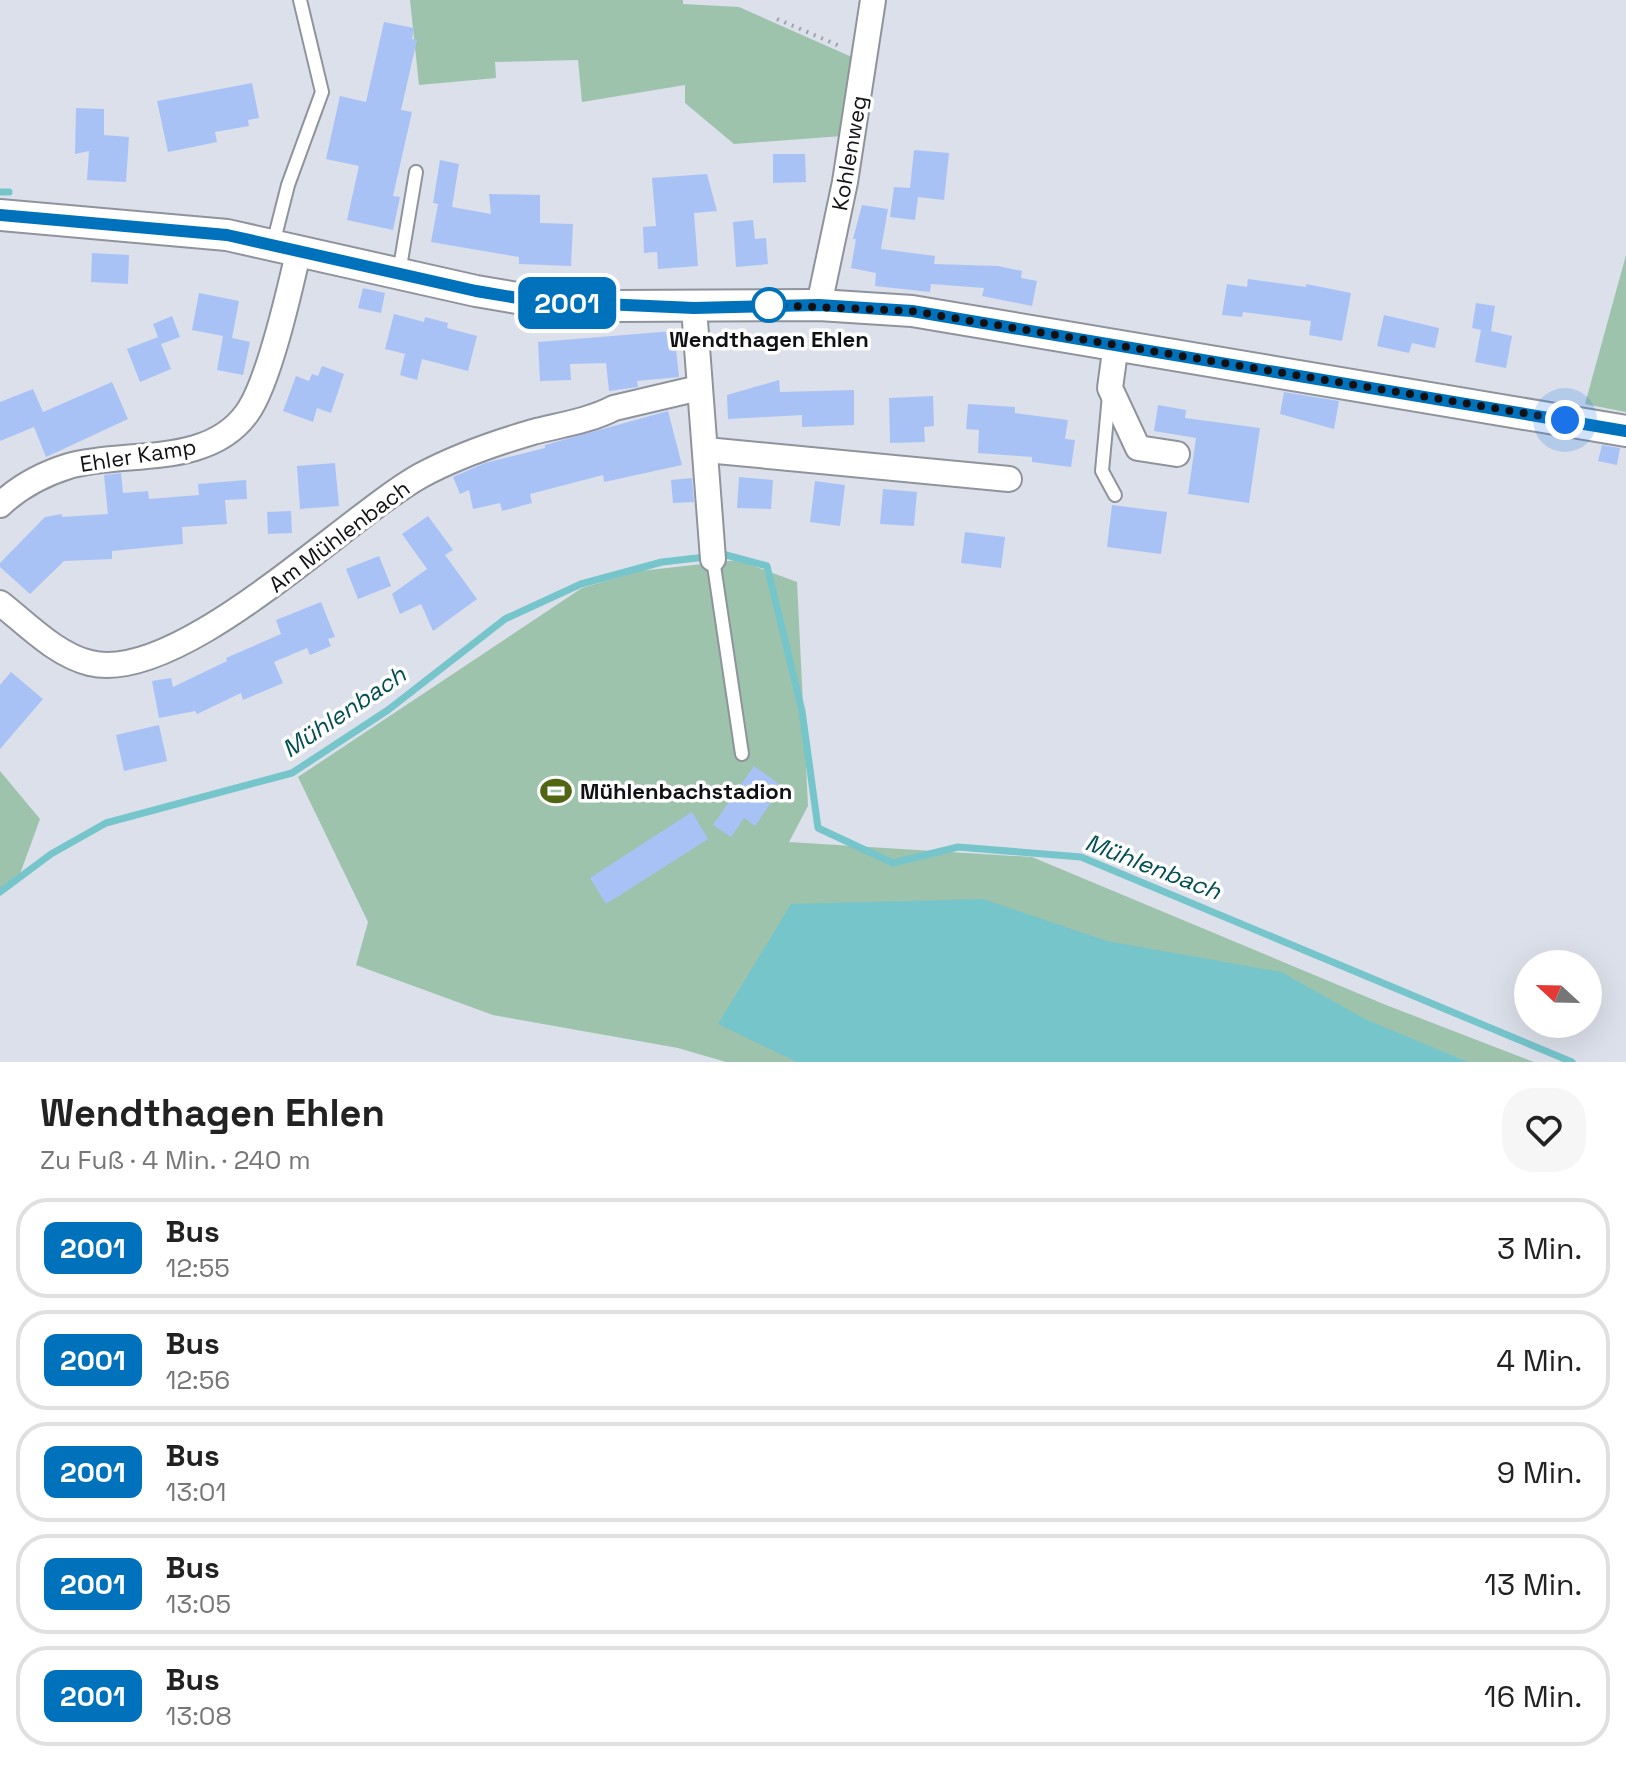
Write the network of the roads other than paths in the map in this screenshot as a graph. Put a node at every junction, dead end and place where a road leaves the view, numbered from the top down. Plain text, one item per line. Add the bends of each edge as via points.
1 (300, 0) edge
2 (873, 0) edge
3 (416, 172) dead end
4 (0, 215) edge
5 (286, 247) junction
6 (399, 273) junction
7 (819, 305) junction
8 (694, 308) junction
9 (1116, 344) junction
10 (699, 388) junction
11 (1110, 388) junction
12 (1626, 431) edge
13 (706, 450) junction
14 (1177, 454) dead end
15 (1009, 479) dead end
16 (1115, 495) dead end
17 (0, 505) edge
18 (713, 559) joint
19 (0, 603) edge
20 (742, 754) dead end

1 - 5 lane via 322,92 288,185
2 - 7 street, Kohlenweg
3 - 6 lane
4 - 5 street via 183,229
5 - 6 street
5 - 17 street, Ehler Kamp via 261,385 248,413 227,434 199,447 71,466 40,477
6 - 8 street via 535,301
7 - 8 street
7 - 9 street via 912,311
8 - 10 street
9 - 11 street
9 - 12 street
10 - 13 street
10 - 19 street, Am Mühlenbach via 614,408 455,459 418,477 264,593 193,635 113,667 87,663 58,648
11 - 14 street via 1138,448
11 - 16 lane via 1102,471
13 - 15 street
13 - 18 street
18 - 20 lane

